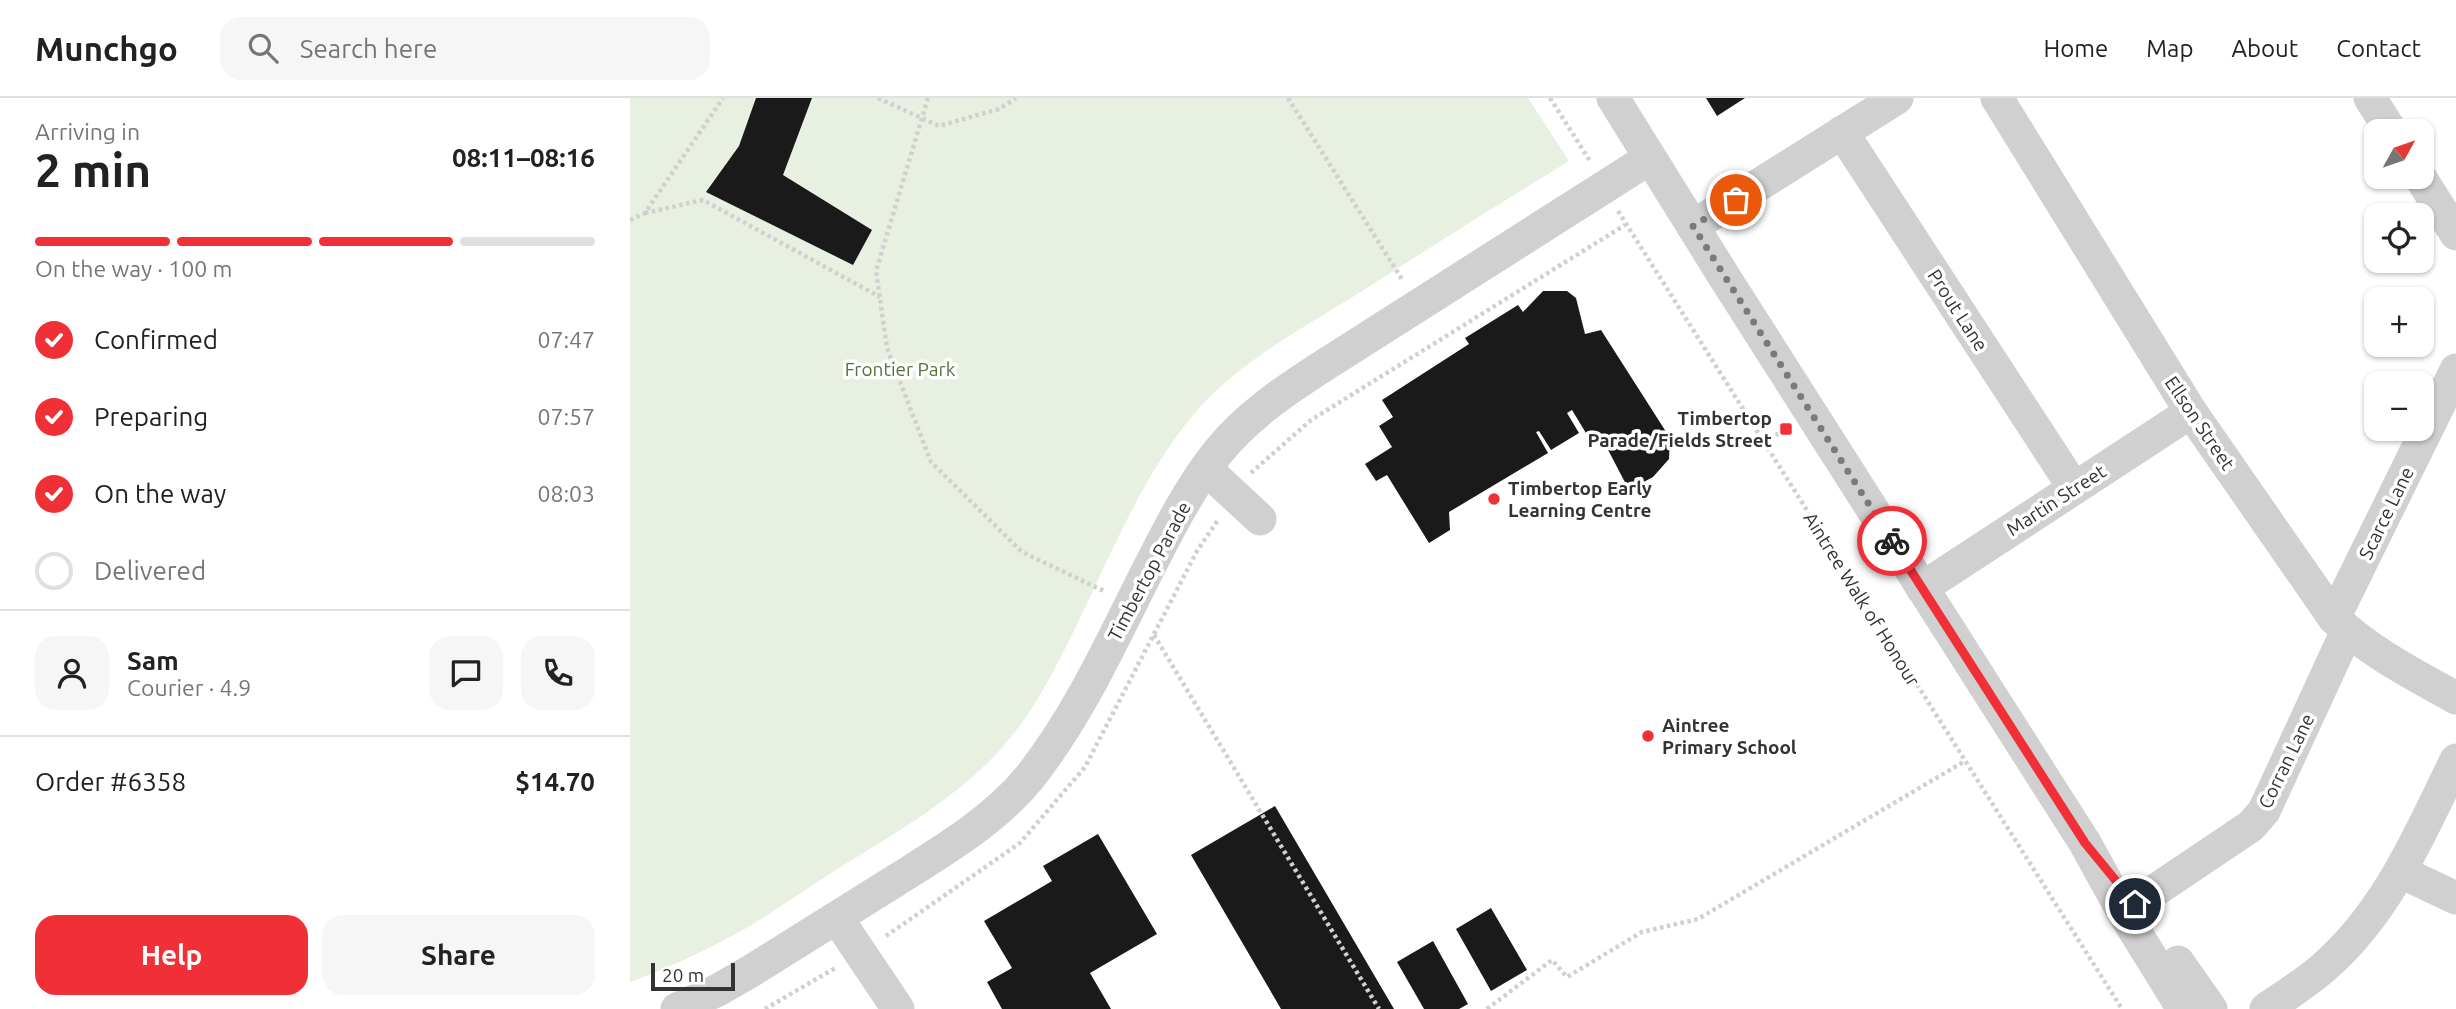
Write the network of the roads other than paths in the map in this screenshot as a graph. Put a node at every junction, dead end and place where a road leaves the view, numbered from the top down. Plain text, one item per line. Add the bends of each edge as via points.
1 (1613, 98) edge
2 (1897, 98) edge
3 (1997, 98) edge
4 (2370, 98) edge
5 (2383, 119) edge
6 (1842, 132) junction
7 (1650, 158) junction
8 (2428, 189) edge
9 (1693, 226) junction
10 (2456, 234) edge
11 (2456, 370) edge
12 (2191, 412) junction
13 (1206, 468) junction
14 (2074, 488) junction
15 (1260, 519) dead end
16 (1922, 588) junction
17 (2340, 624) junction
18 (2456, 698) edge
19 (2456, 760) edge
20 (2401, 872) junction
21 (2456, 898) edge
22 (2129, 908) junction
23 (837, 918) junction
24 (677, 1009) edge
25 (898, 1009) edge
26 (2183, 1009) edge
27 (2211, 1009) edge
28 (2266, 1009) edge

1 - 7 street
2 - 6 street
3 - 12 street, Ellson Street
4 - 5 street
6 - 9 street
6 - 14 street, Prout Lane
7 - 9 street
7 - 13 street, Timbertop Parade via 1275,397
8 - 10 street
9 - 16 street
11 - 17 street, Scarce Lane
12 - 14 street, Martin Street
12 - 17 street, Ellson Street
13 - 15 street
13 - 23 street, Timbertop Parade via 1168,531 1081,701 1027,780 946,849
14 - 16 street, Martin Street
16 - 22 street
17 - 18 street, Ellson Street
17 - 22 street, Corran Lane via 2264,811 2251,825
19 - 20 street
20 - 21 street
20 - 28 street via 2347,945
22 - 26 street
22 - 27 street
23 - 24 street, Timbertop Parade via 718,990
23 - 25 street

